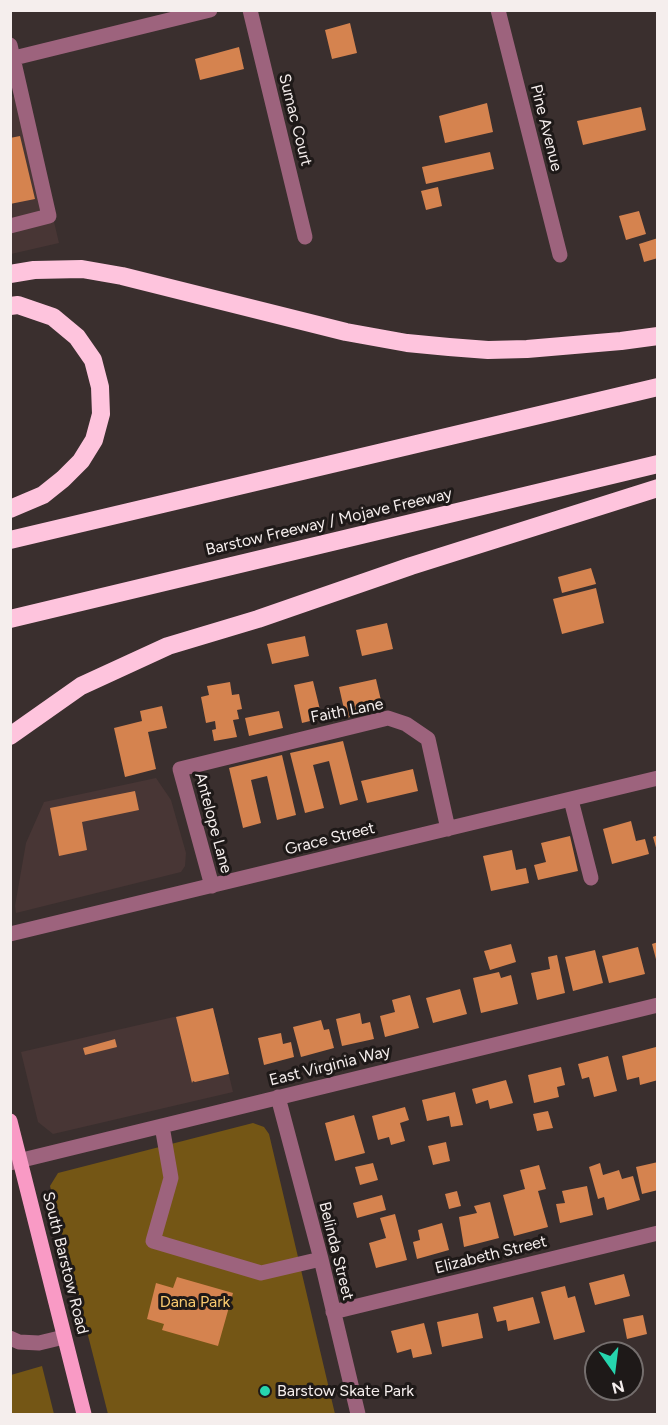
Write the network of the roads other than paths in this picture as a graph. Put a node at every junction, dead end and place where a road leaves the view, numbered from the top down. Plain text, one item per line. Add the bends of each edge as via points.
1 (210, 10) edge
2 (250, 10) edge
3 (498, 10) edge
4 (12, 54) edge
5 (10, 226) edge
6 (305, 237) dead end
7 (560, 255) dead end
8 (10, 274) edge
9 (10, 306) edge
10 (657, 336) edge
11 (657, 387) edge
12 (657, 464) edge
13 (657, 488) edge
14 (10, 509) edge
15 (10, 540) edge
16 (10, 619) edge
17 (10, 736) edge
18 (180, 769) joint
19 (657, 778) edge
20 (571, 800) junction
21 (448, 829) junction
22 (591, 878) dead end
23 (212, 886) junction
24 (10, 934) edge
25 (657, 1005) edge
26 (278, 1097) junction
27 (10, 1121) edge
28 (162, 1126) junction
29 (16, 1162) edge
30 (657, 1233) edge
31 (321, 1259) junction
32 (333, 1312) junction
33 (64, 1337) junction
34 (10, 1338) edge
35 (84, 1414) edge
36 (358, 1414) edge

1 - 4 street
2 - 6 street, Sumac Court
3 - 7 street, Pine Avenue
4 - 5 street via 49,216
8 - 10 highway via 82,269 407,343 527,349
9 - 14 highway via 53,317 77,337 93,360 101,414 94,440 75,467 43,495
11 - 15 highway
12 - 16 highway, Barstow Freeway / Mojave Freeway
13 - 17 highway via 168,646 81,686
18 - 21 street, Faith Lane via 388,718 406,724 428,739
18 - 23 street, Antelope Lane
19 - 20 street, Grace Street
20 - 21 street, Grace Street
20 - 22 street
21 - 23 street, Grace Street
23 - 24 street, Grace Street
25 - 26 street, East Virginia Way
26 - 28 street, East Virginia Way
26 - 31 street, Belinda Street
27 - 29 main road, South Barstow Road
28 - 29 street, East Virginia Way
28 - 31 street via 171,1178 153,1241 261,1273
29 - 33 main road, South Barstow Road
30 - 32 street, Elizabeth Street
31 - 32 street, Belinda Street
32 - 36 street, Belinda Street
33 - 34 street via 39,1343
33 - 35 main road, South Barstow Road

